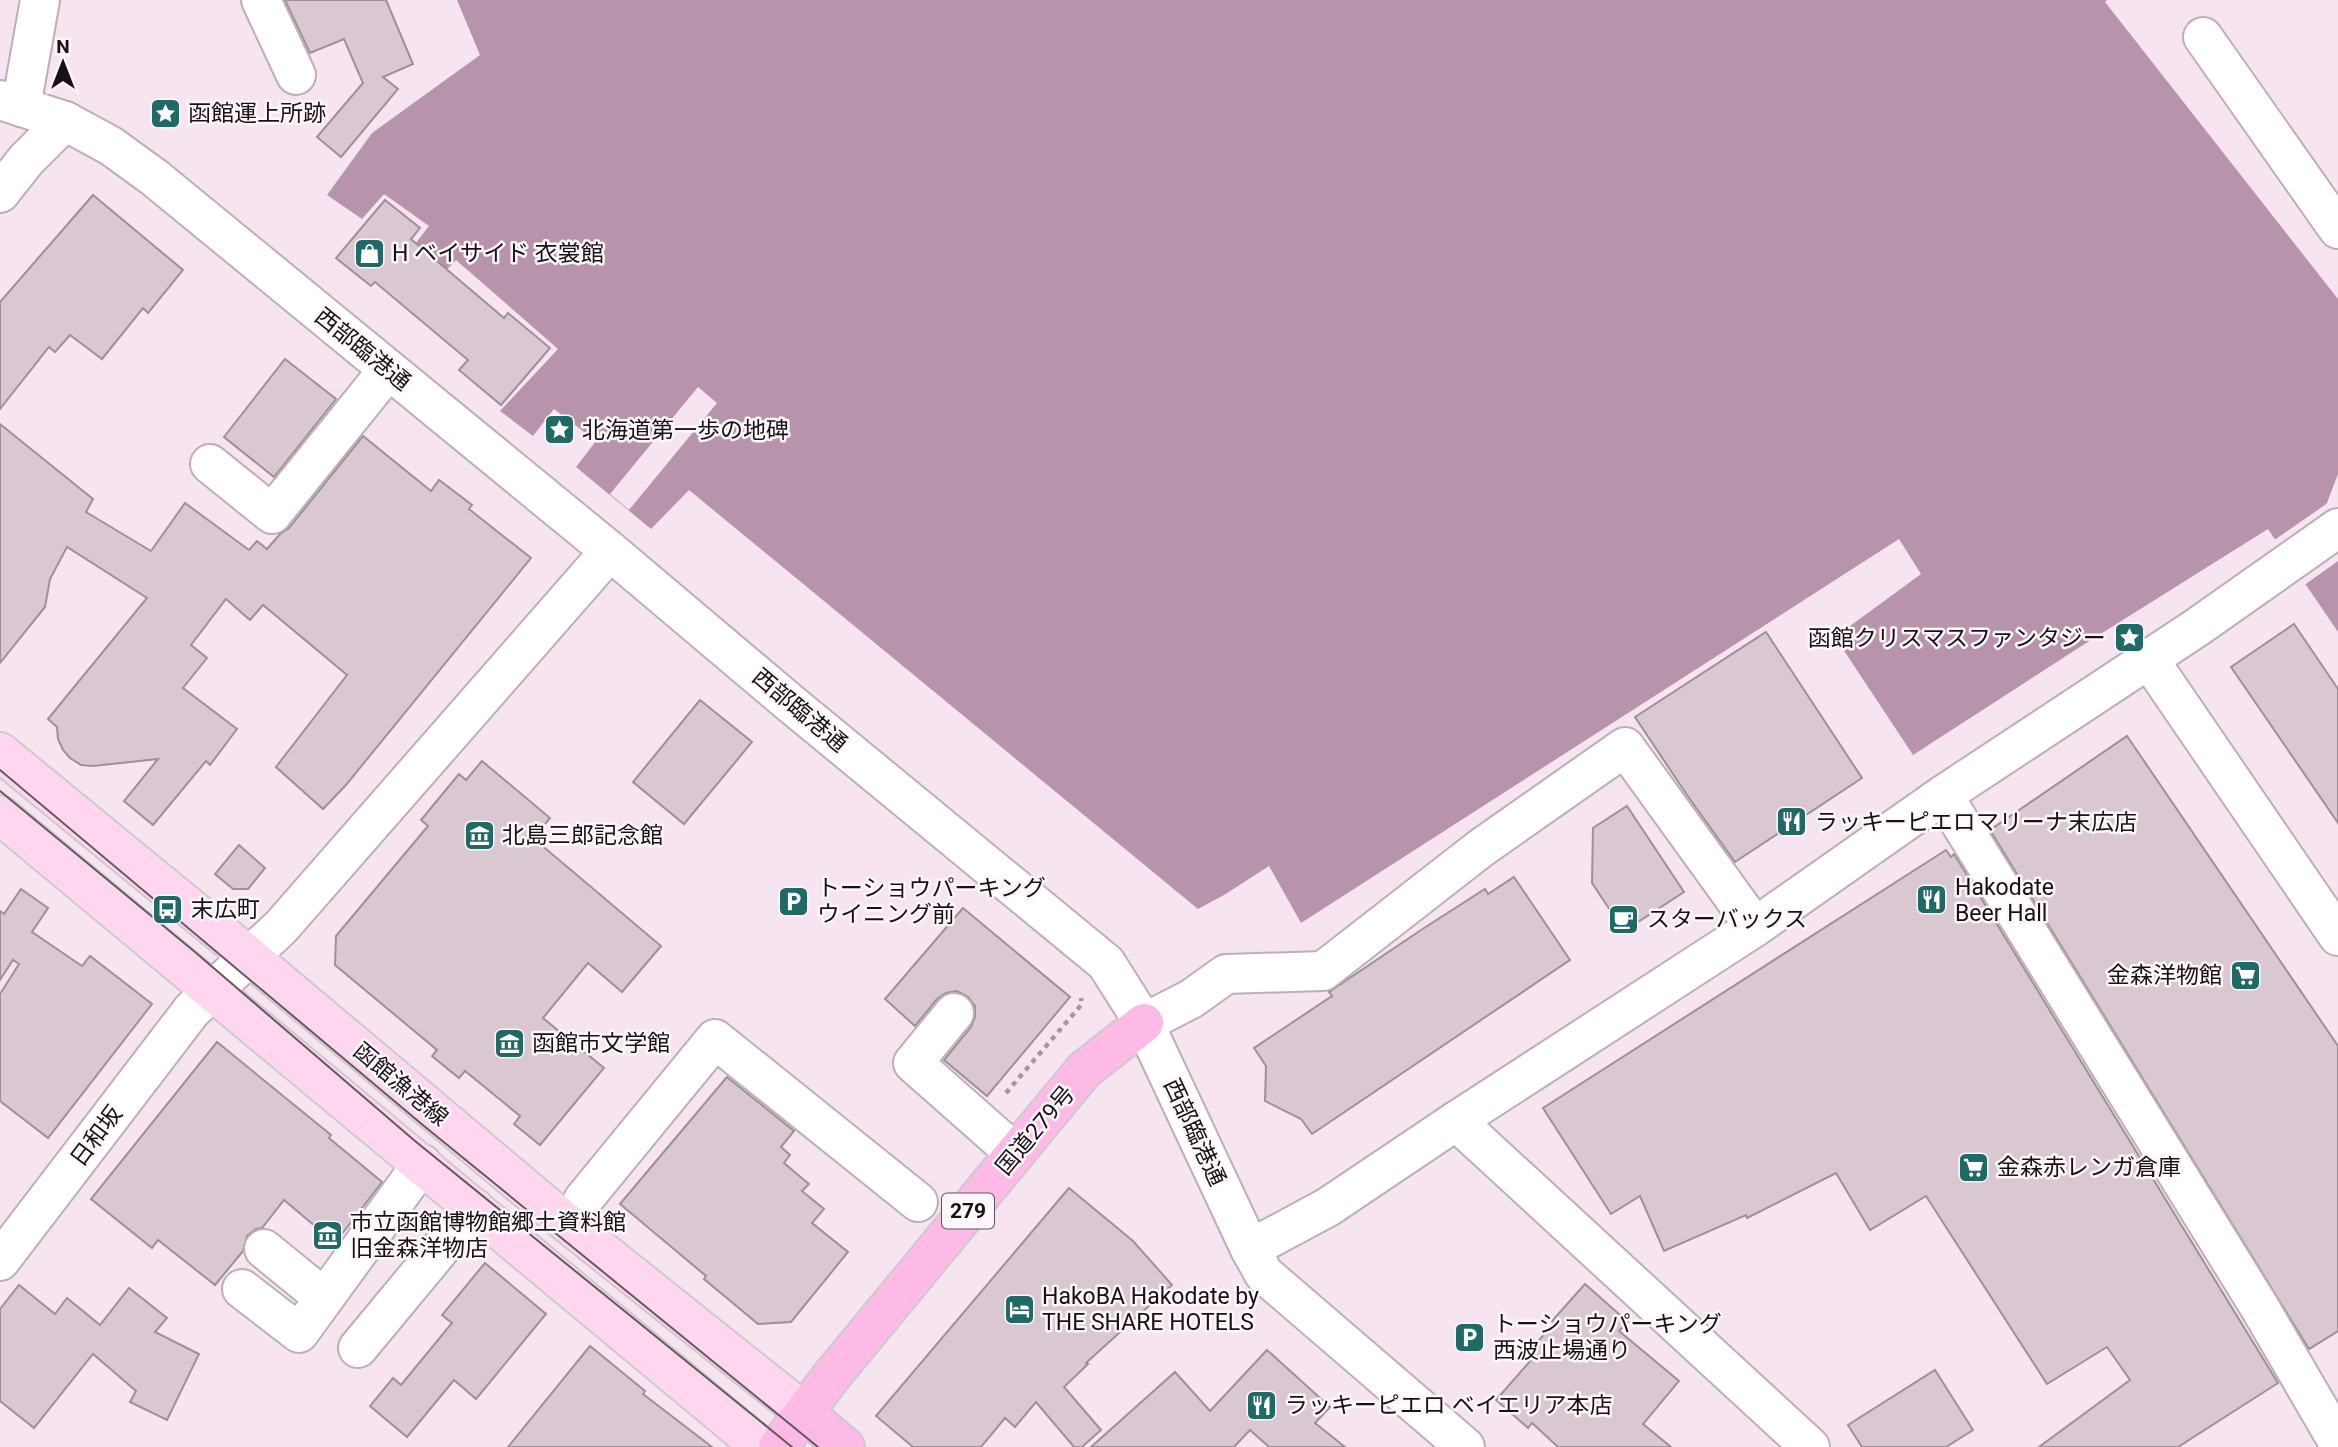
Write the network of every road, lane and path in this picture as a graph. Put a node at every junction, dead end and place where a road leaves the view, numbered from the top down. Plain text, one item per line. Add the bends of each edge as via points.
1 (40, 0) edge
2 (261, 0) edge
3 (2203, 37) dead end
4 (296, 75) dead end
5 (11, 103) edge
6 (65, 121) junction
7 (0, 193) edge
8 (2334, 215) edge
9 (388, 370) junction
10 (210, 464) dead end
11 (2338, 527) edge
12 (610, 551) junction
13 (2148, 658) junction
14 (0, 752) edge
15 (1944, 794) junction
16 (0, 815) edge
17 (1755, 927) junction
18 (2338, 936) edge
19 (250, 957) junction
20 (1080, 987) dead end
21 (202, 1001) junction
22 (954, 1013) dead end
23 (1144, 1023) junction
24 (1006, 1094) dead end
25 (1455, 1121) junction
26 (1015, 1153) junction
27 (422, 1164) junction
28 (583, 1200) dead end
29 (918, 1202) dead end
30 (474, 1208) junction
31 (264, 1249) dead end
32 (1250, 1249) junction
33 (0, 1261) edge
34 (242, 1289) dead end
35 (324, 1298) junction
36 (358, 1348) dead end
37 (805, 1413) junction
38 (2338, 1442) edge
39 (761, 1447) edge
40 (778, 1447) edge
41 (845, 1447) edge
42 (1465, 1447) edge
43 (1810, 1447) edge

1 - 5 street
2 - 4 street
3 - 8 street
5 - 6 street, 西部臨港通
6 - 7 street
6 - 9 street, 西部臨港通 via 155,178
9 - 10 street via 272,514
9 - 12 street, 西部臨港通
11 - 13 street
12 - 19 street, 日和坂
12 - 23 street, 西部臨港通 via 1106,963
13 - 15 street
13 - 18 street
14 - 19 main road, 函館漁港線
15 - 17 street
15 - 38 street
16 - 21 main road via 183,966
17 - 23 street via 1625,747 1481,848 1323,971 1226,974 1191,999
17 - 25 street
19 - 21 street, 日和坂
19 - 37 main road, 函館漁港線 via 562,1219
20 - 24 path via 1082,1004
21 - 27 main road
21 - 33 street, 日和坂
22 - 26 street via 913,1063
23 - 26 highway, 国道279号 / 279 via 1084,1070
23 - 32 street, 西部臨港通
25 - 32 street via 1328,1207
25 - 43 street
26 - 37 highway, 国道279号 / 279
27 - 30 main road
27 - 35 street
28 - 29 street via 715,1039
30 - 36 street
30 - 39 main road
31 - 35 street
32 - 42 street, 西部臨港通 via 1264,1275
34 - 35 street via 299,1333
37 - 40 highway, 国道279号 / 279
37 - 41 highway

